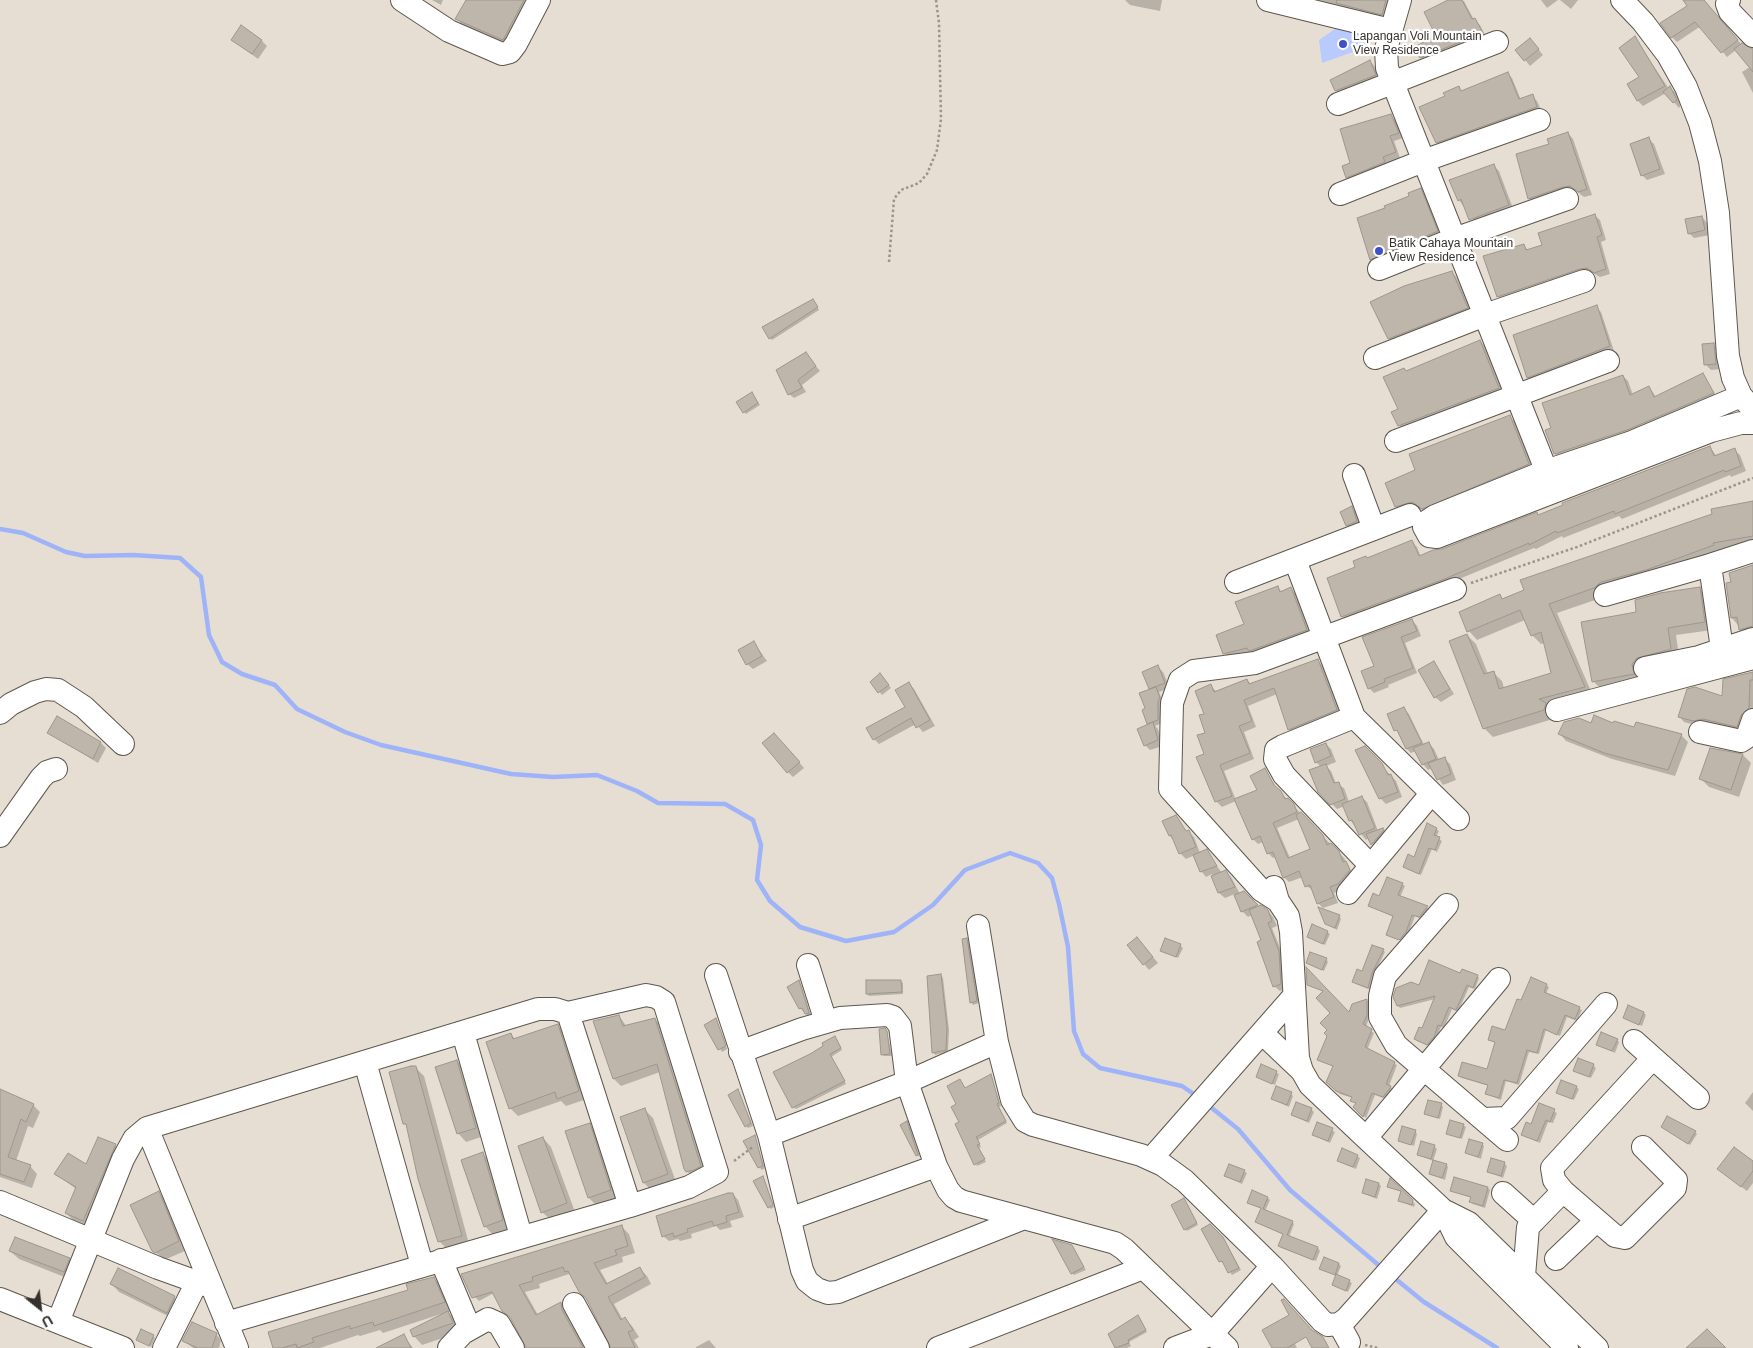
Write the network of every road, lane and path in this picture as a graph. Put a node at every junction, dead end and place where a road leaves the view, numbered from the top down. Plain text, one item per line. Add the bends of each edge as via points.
1 (402, 0) edge
2 (539, 0) edge
3 (936, 0) edge
4 (1268, 0) edge
5 (1400, 0) edge
6 (1622, 0) edge
7 (1729, 0) edge
8 (433, 8) edge
9 (1390, 30) junction
10 (1753, 36) edge
11 (1497, 42) dead end
12 (1393, 83) junction
13 (1338, 104) dead end
14 (1539, 120) dead end
15 (1423, 161) junction
16 (1340, 194) dead end
17 (1567, 199) dead end
18 (1454, 239) junction
19 (889, 262) dead end
20 (1379, 269) dead end
21 (1584, 281) dead end
22 (1485, 315) junction
23 (1375, 358) dead end
24 (1608, 361) dead end
25 (1516, 396) junction
26 (1747, 403) edge
27 (1753, 423) edge
28 (1396, 441) dead end
29 (1354, 475) dead end
30 (1753, 478) edge
31 (1550, 481) junction
32 (1410, 515) dead end
33 (1374, 529) junction
34 (1753, 551) edge
35 (1295, 560) junction
36 (1710, 565) junction
37 (1236, 582) dead end
38 (1455, 589) joint
39 (1605, 595) dead end
40 (1323, 637) junction
41 (1753, 639) edge
42 (1722, 649) junction
43 (1753, 658) edge
44 (1645, 668) dead end
45 (1558, 710) dead end
46 (0, 713) edge
47 (1354, 717) junction
48 (1753, 720) edge
49 (1700, 732) dead end
50 (123, 744) dead end
51 (56, 769) dead end
52 (1431, 794) junction
53 (1458, 819) dead end
54 (0, 836) edge
55 (1370, 865) junction
56 (1348, 893) dead end
57 (1448, 906) dead end
58 (978, 926) dead end
59 (808, 965) dead end
60 (716, 975) dead end
61 (1498, 979) dead end
62 (1294, 996) junction
63 (1606, 1004) dead end
64 (568, 1013) junction
65 (826, 1022) junction
66 (463, 1033) junction
67 (1262, 1033) junction
68 (1634, 1041) dead end
69 (997, 1042) junction
70 (740, 1052) junction
71 (1653, 1058) junction
72 (365, 1062) junction
73 (1422, 1069) junction
74 (1302, 1071) junction
75 (907, 1082) junction
76 (1698, 1098) dead end
77 (1483, 1119) junction
78 (147, 1128) junction
79 (769, 1136) junction
80 (1366, 1138) junction
81 (1506, 1140) dead end
82 (1643, 1147) dead end
83 (1151, 1159) junction
84 (936, 1166) junction
85 (717, 1172) junction
86 (1563, 1191) junction
87 (1503, 1193) dead end
88 (0, 1202) edge
89 (630, 1206) junction
90 (1442, 1210) junction
91 (1024, 1218) junction
92 (789, 1219) junction
93 (1534, 1220) junction
94 (1596, 1221) junction
95 (521, 1236) junction
96 (92, 1240) junction
97 (1556, 1259) dead end
98 (432, 1263) junction
99 (1272, 1266) junction
100 (1143, 1268) junction
101 (1524, 1276) junction
102 (204, 1284) junction
103 (0, 1299) edge
104 (574, 1304) dead end
105 (58, 1322) junction
106 (226, 1323) junction
107 (470, 1329) junction
108 (1220, 1341) edge
109 (123, 1348) edge
110 (164, 1348) edge
111 (237, 1348) edge
112 (449, 1348) edge
113 (512, 1348) edge
114 (598, 1348) edge
115 (938, 1348) edge
116 (1175, 1348) edge
117 (1567, 1348) edge
118 (1597, 1348) edge

1 - 8 street
2 - 8 street via 516,44 506,54 498,54 461,37
3 - 19 path via 940,119 937,150 927,174 919,183 901,190 894,199
4 - 9 street
5 - 9 street
6 - 26 street via 1668,55 1686,87 1700,123 1718,212 1728,356 1734,378
7 - 10 street via 1730,12
9 - 12 street via 1386,61
11 - 12 street
12 - 13 street
12 - 15 street
14 - 15 street
15 - 16 street
15 - 18 street
17 - 18 street
18 - 20 street
18 - 22 street
21 - 22 street
22 - 23 street
22 - 25 street
24 - 25 street
25 - 28 street
25 - 31 street
26 - 31 street via 1632,442
27 - 31 street via 1741,423
29 - 33 street
30 - 38 path via 1577,547
32 - 33 street
33 - 35 street
34 - 36 street
35 - 37 street
35 - 40 street
36 - 39 street
36 - 42 street
38 - 40 street
40 - 47 street
40 - 62 street via 1255,663 1194,671 1184,676 1175,687 1172,703 1169,784 1176,797 1261,890 1278,901 1288,916
41 - 42 street
42 - 44 street
43 - 45 street
46 - 50 street via 10,704 35,692 58,690 84,706
47 - 52 street
47 - 55 street via 1283,746 1276,750 1275,759 1284,775
48 - 49 street via 1747,737 1741,741
51 - 54 street via 41,778
52 - 53 street
52 - 55 street
55 - 56 street
57 - 73 street via 1395,963 1381,986 1379,1008 1383,1026 1396,1046
58 - 69 street
59 - 65 street
60 - 70 street
61 - 73 street
62 - 67 street
62 - 74 street via 1298,1058
63 - 77 street via 1507,1118
64 - 66 street via 538,1009
64 - 85 street via 646,995 664,1002
64 - 89 street
65 - 70 street
65 - 75 street via 840,1018 893,1017 900,1026
66 - 72 street
66 - 95 street
67 - 74 street
67 - 83 street
68 - 71 street
69 - 75 street
69 - 83 street via 1012,1100 1025,1121
70 - 79 street
71 - 76 street
71 - 86 street via 1552,1168 1554,1180
72 - 78 street
72 - 98 street
73 - 77 street
73 - 80 street
74 - 80 street via 1310,1085
75 - 79 street
75 - 84 street
77 - 81 street
78 - 96 street via 134,1139 123,1158
78 - 102 street
79 - 85 path
79 - 92 street
80 - 90 street
82 - 94 street via 1676,1180 1675,1188 1625,1238 1615,1236
83 - 99 street via 1185,1181
84 - 91 street via 948,1190 961,1201
84 - 92 street
85 - 89 street via 689,1187
86 - 93 street
86 - 94 street
87 - 93 street
88 - 96 street
89 - 95 street
90 - 99 street via 1364,1298 1344,1333 1322,1321
90 - 101 street via 1469,1223
90 - 117 street via 1456,1237
91 - 92 street via 838,1292 828,1293 807,1281
91 - 100 street via 1109,1241 1124,1249
93 - 101 street via 1528,1227
94 - 97 street
95 - 98 street
96 - 102 street
96 - 105 street
98 - 106 street
98 - 107 street
99 - 108 street
100 - 108 street
100 - 115 street
101 - 118 street
102 - 106 street
102 - 110 street
103 - 105 street
104 - 114 street
105 - 109 street
106 - 111 street
107 - 112 street
107 - 113 street via 488,1319 499,1324
108 - 116 street

